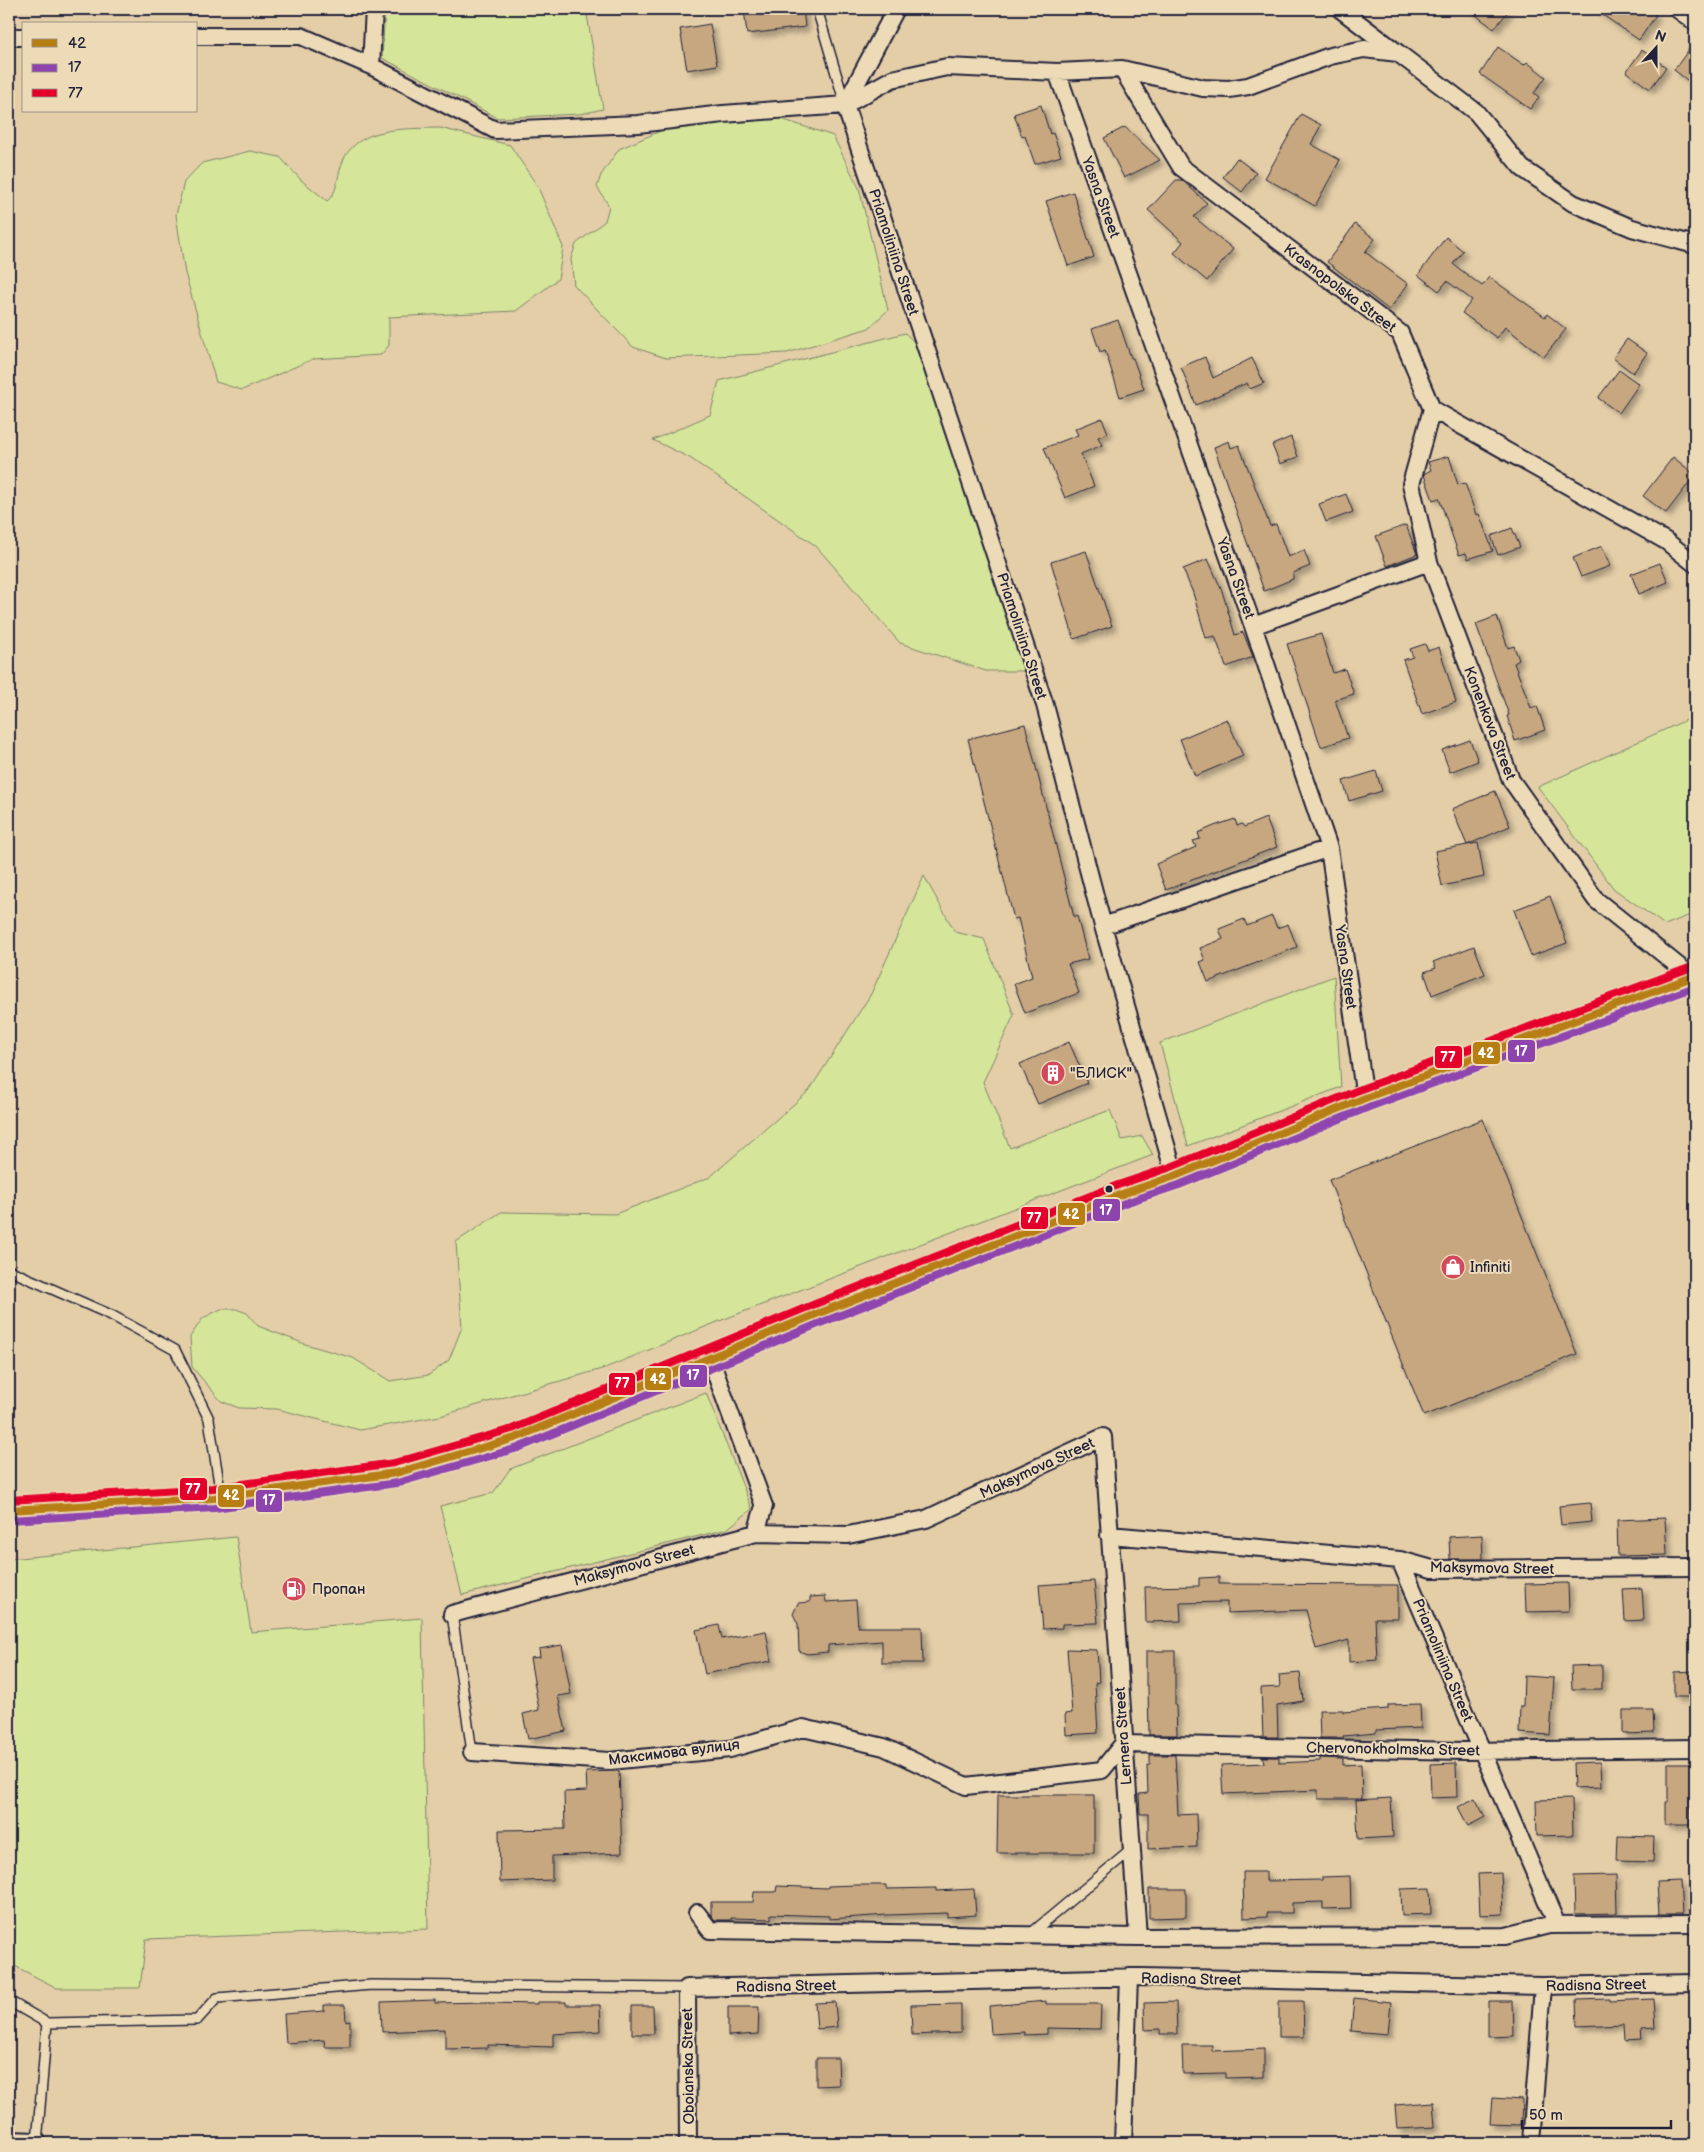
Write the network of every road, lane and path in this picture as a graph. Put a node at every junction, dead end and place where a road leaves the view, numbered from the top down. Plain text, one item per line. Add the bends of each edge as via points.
1 (374, 9) edge
2 (818, 9) edge
3 (896, 9) edge
4 (1340, 9) edge
5 (1677, 9) edge
6 (1695, 22) edge
7 (198, 36) edge
8 (9, 37) edge
9 (22, 37) edge
10 (1398, 53) junction
11 (371, 66) junction
12 (1122, 69) junction
13 (1057, 72) junction
14 (845, 104) junction
15 (1695, 245) edge
16 (1432, 410) junction
17 (1429, 562) junction
18 (1695, 564) edge
19 (1253, 626) junction
20 (1329, 848) junction
21 (1103, 926) junction
22 (1694, 976) edge
23 (1365, 1098) junction
24 (1175, 1176) junction
25 (9, 1270) edge
26 (710, 1358) junction
27 (221, 1497) junction
28 (9, 1510) edge
29 (756, 1533) junction
30 (1109, 1535) junction
31 (1400, 1560) junction
32 (1695, 1567) edge
33 (452, 1614) joint
34 (1123, 1744) junction
35 (1695, 1748) edge
36 (1481, 1750) junction
37 (472, 1752) joint
38 (1132, 1850) junction
39 (697, 1913) dead end
40 (1695, 1924) edge
41 (1556, 1925) junction
42 (1029, 1935) junction
43 (1138, 1937) junction
44 (1135, 1977) junction
45 (1695, 1983) edge
46 (1543, 1986) junction
47 (687, 1988) junction
48 (9, 2001) edge
49 (47, 2023) junction
50 (9, 2140) edge
51 (37, 2142) edge
52 (688, 2143) edge
53 (1123, 2143) edge
54 (1531, 2143) edge

1 - 11 street
2 - 14 lane
3 - 14 street
4 - 10 street
5 - 6 street
7 - 11 street via 302,36
8 - 9 street
10 - 12 street via 1364,49 1330,56 1248,86 1229,89 1203,88
10 - 15 street via 1476,112 1522,168 1573,203 1632,228
11 - 14 street via 496,130 638,124
12 - 13 street
12 - 16 street, Krasnopolska Street via 1180,166 1400,333
13 - 14 street via 946,67 892,79
13 - 19 street, Yasna Street
14 - 21 street, Priamoliniina Street via 1045,706
16 - 17 street, Konenkova Street via 1410,484
16 - 18 street via 1666,541
17 - 19 street
17 - 22 street, Konenkova Street via 1510,780 1596,900
19 - 20 street, Yasna Street
20 - 21 street
20 - 23 street, Yasna Street
21 - 24 street, Priamoliniina Street
22 - 23 main road
23 - 24 main road
24 - 26 main road via 1103,1201
25 - 27 lane via 110,1315 175,1350 209,1419
26 - 27 main road via 515,1438 396,1474
26 - 29 street via 764,1506
27 - 28 main road
29 - 30 street, Maksymova Street via 848,1535 926,1519 1103,1437
29 - 33 street, Maksymova Street
30 - 31 street, Maksymova Street
30 - 34 street, Lernera Street
31 - 32 street, Maksymova Street via 1432,1569
31 - 36 street, Priamoliniina Street
33 - 37 lane
34 - 36 street, Chervonokholmska Street
34 - 37 street, Максимова вулиця via 1102,1770 966,1786 884,1747 803,1728 730,1749 610,1761
34 - 38 street, Lernera Street
35 - 36 street, Chervonokholmska Street
36 - 41 street, Priamoliniina Street
38 - 42 lane
38 - 43 street, Lernera Street
39 - 42 street via 710,1930
40 - 41 street
41 - 43 street via 1505,1936
42 - 43 street
44 - 46 street, Radisna Street
44 - 47 street, Radisna Street
44 - 53 street
45 - 46 street, Radisna Street
46 - 54 street
47 - 49 lane via 370,1985 217,1998 197,2020
47 - 52 street, Oboianska Street
48 - 49 lane
49 - 51 lane
50 - 51 street

